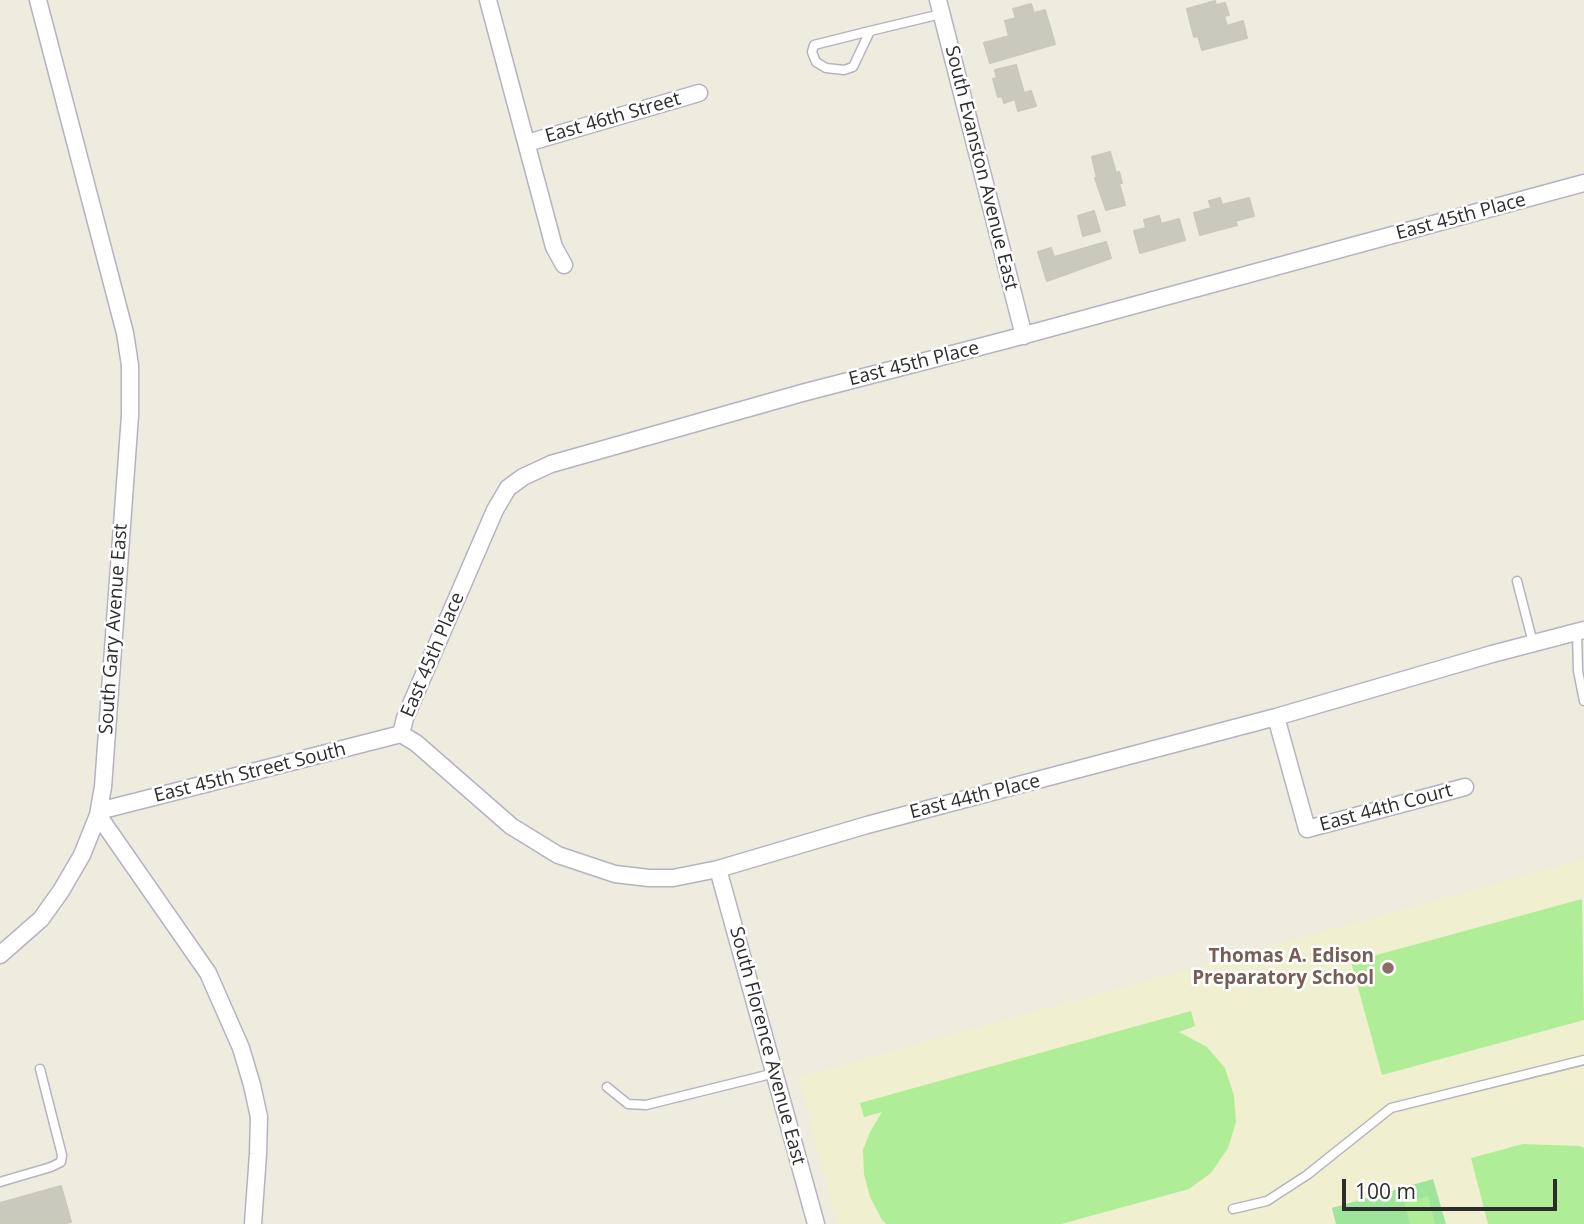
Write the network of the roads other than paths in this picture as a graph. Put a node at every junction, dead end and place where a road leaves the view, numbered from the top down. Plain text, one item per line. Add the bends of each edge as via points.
1 (38, 0) edge
2 (488, 0) edge
3 (939, 7) edge
4 (870, 31) junction
5 (699, 93) dead end
6 (527, 143) junction
7 (1584, 183) edge
8 (564, 265) dead end
9 (1024, 336) junction
10 (1517, 581) dead end
11 (1581, 631) edge
12 (1533, 643) junction
13 (1584, 701) edge
14 (1276, 717) junction
15 (401, 734) junction
16 (1465, 787) dead end
17 (98, 813) junction
18 (718, 869) junction
19 (0, 955) edge
20 (1584, 1060) edge
21 (40, 1069) dead end
22 (775, 1073) junction
23 (607, 1087) dead end
24 (0, 1182) edge
25 (1233, 1209) dead end
26 (253, 1224) edge
27 (816, 1224) edge

1 - 17 street, South Gary Avenue East via 130,365 129,429
2 - 6 street
3 - 4 lane
3 - 9 street, South Evanston Avenue East
4 - 4 lane via 814,45 816,62 826,68 853,67
5 - 6 street, East 46th Street
6 - 8 street via 554,247
7 - 9 street, East 45th Place
9 - 15 street, East 45th Place via 788,397 551,464 523,477 508,488 495,510
10 - 12 lane
11 - 12 street, East 44th Place
11 - 13 lane via 1578,671
12 - 14 street, East 44th Place
14 - 16 street, East 44th Court via 1307,829
14 - 18 street, East 44th Place
15 - 17 street, East 45th Street South
15 - 18 street, East 44th Place via 511,826 558,855 615,874 649,878
17 - 19 street via 82,855 61,891 41,919
17 - 26 street via 208,973 241,1048 259,1117
18 - 22 street, South Florence Avenue East
20 - 25 lane via 1391,1108 1267,1201
21 - 24 lane via 61,1162
22 - 23 lane via 646,1105 628,1104
22 - 27 street, South Florence Avenue East

